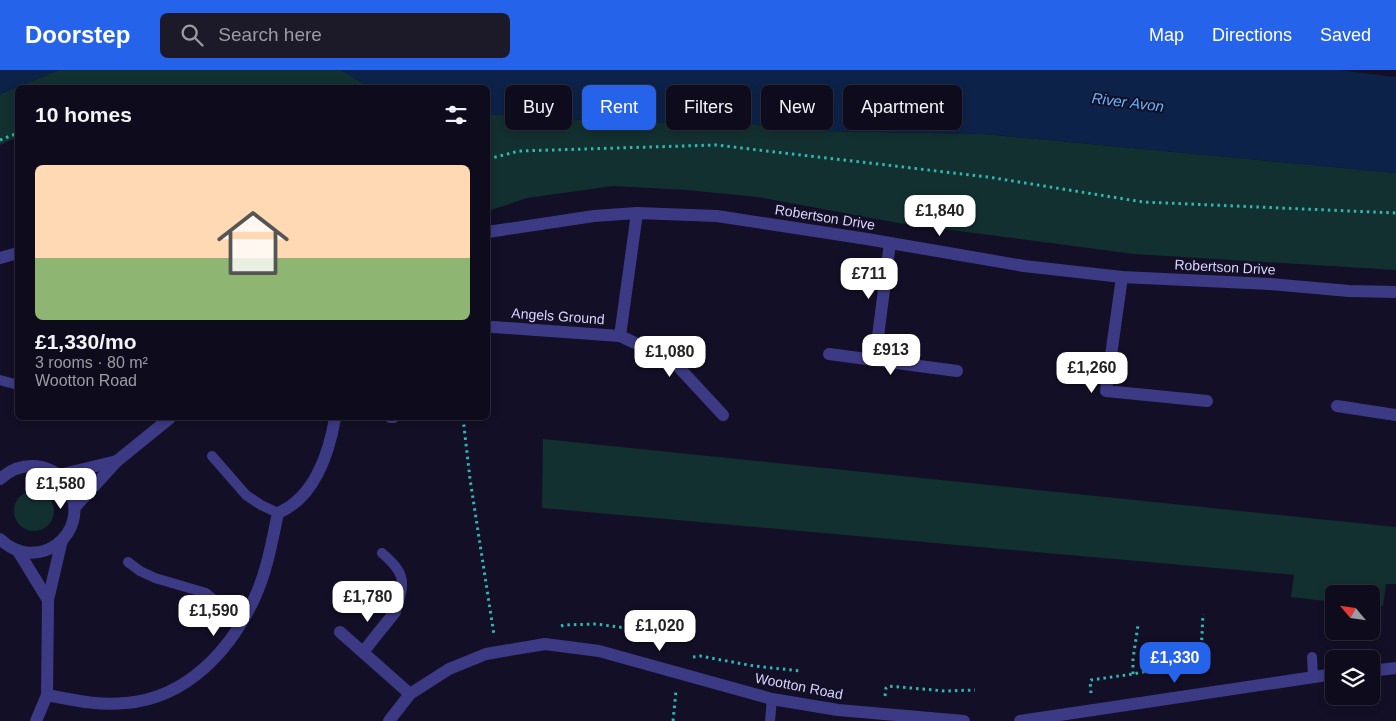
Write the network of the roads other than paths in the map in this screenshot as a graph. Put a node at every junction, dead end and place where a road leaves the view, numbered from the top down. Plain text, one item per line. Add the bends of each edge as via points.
1 (637, 213) junction
2 (490, 232) edge
3 (890, 243) junction
4 (15, 254) edge
5 (0, 258) edge
6 (1122, 277) junction
7 (1396, 292) edge
8 (493, 327) dead end
9 (620, 336) junction
10 (829, 354) dead end
11 (875, 360) junction
12 (957, 371) dead end
13 (0, 380) edge
14 (15, 384) edge
15 (1207, 401) dead end
16 (1337, 406) dead end
17 (723, 415) dead end
18 (1396, 415) edge
19 (168, 420) edge
20 (335, 420) edge
21 (212, 456) dead end
22 (117, 461) junction
23 (59, 475) junction
24 (0, 479) edge
25 (75, 507) junction
26 (278, 513) junction
27 (0, 539) edge
28 (62, 540) junction
29 (18, 551) junction
30 (382, 553) dead end
31 (128, 562) dead end
32 (48, 600) junction
33 (395, 612) joint
34 (238, 628) junction
35 (340, 632) dead end
36 (363, 652) junction
37 (1312, 657) dead end
38 (1396, 668) edge
39 (1380, 669) edge
40 (1325, 675) edge
41 (1313, 676) junction
42 (47, 694) junction
43 (410, 694) junction
44 (772, 699) junction
45 (36, 721) edge
46 (389, 721) edge
47 (770, 721) edge
48 (964, 721) edge
49 (1020, 721) edge

1 - 2 street, Robertson Drive
1 - 3 street, Robertson Drive via 716,216
1 - 9 street, Angels Ground
3 - 6 street, Robertson Drive via 1024,266
3 - 11 street
4 - 5 street
6 - 7 street, Robertson Drive
6 - 15 street via 1106,392
8 - 9 street, Angels Ground
9 - 17 street, Angels Ground via 672,360
10 - 11 street
11 - 12 street
13 - 14 lane
16 - 18 street
19 - 22 street
20 - 26 street via 331,439 314,481 290,508
21 - 26 lane via 246,495
22 - 23 street
22 - 25 street
23 - 24 street via 36,466 23,466
23 - 25 street via 73,495
25 - 28 street via 70,531
26 - 34 street via 255,596
27 - 29 street
28 - 29 street via 42,552
28 - 32 street
29 - 32 street
30 - 33 lane via 401,573 401,596
31 - 34 lane via 155,578 206,593 230,613
32 - 42 street
33 - 36 street
34 - 42 street via 205,667 168,692 116,704 91,703
35 - 36 street
36 - 43 street
37 - 41 lane
38 - 39 street
40 - 41 street
41 - 49 street
42 - 45 street
43 - 44 street, Wootton Road via 449,669 486,654 545,644 599,651
43 - 46 street, Wootton Road
44 - 47 lane
44 - 48 street, Wootton Road via 838,710

